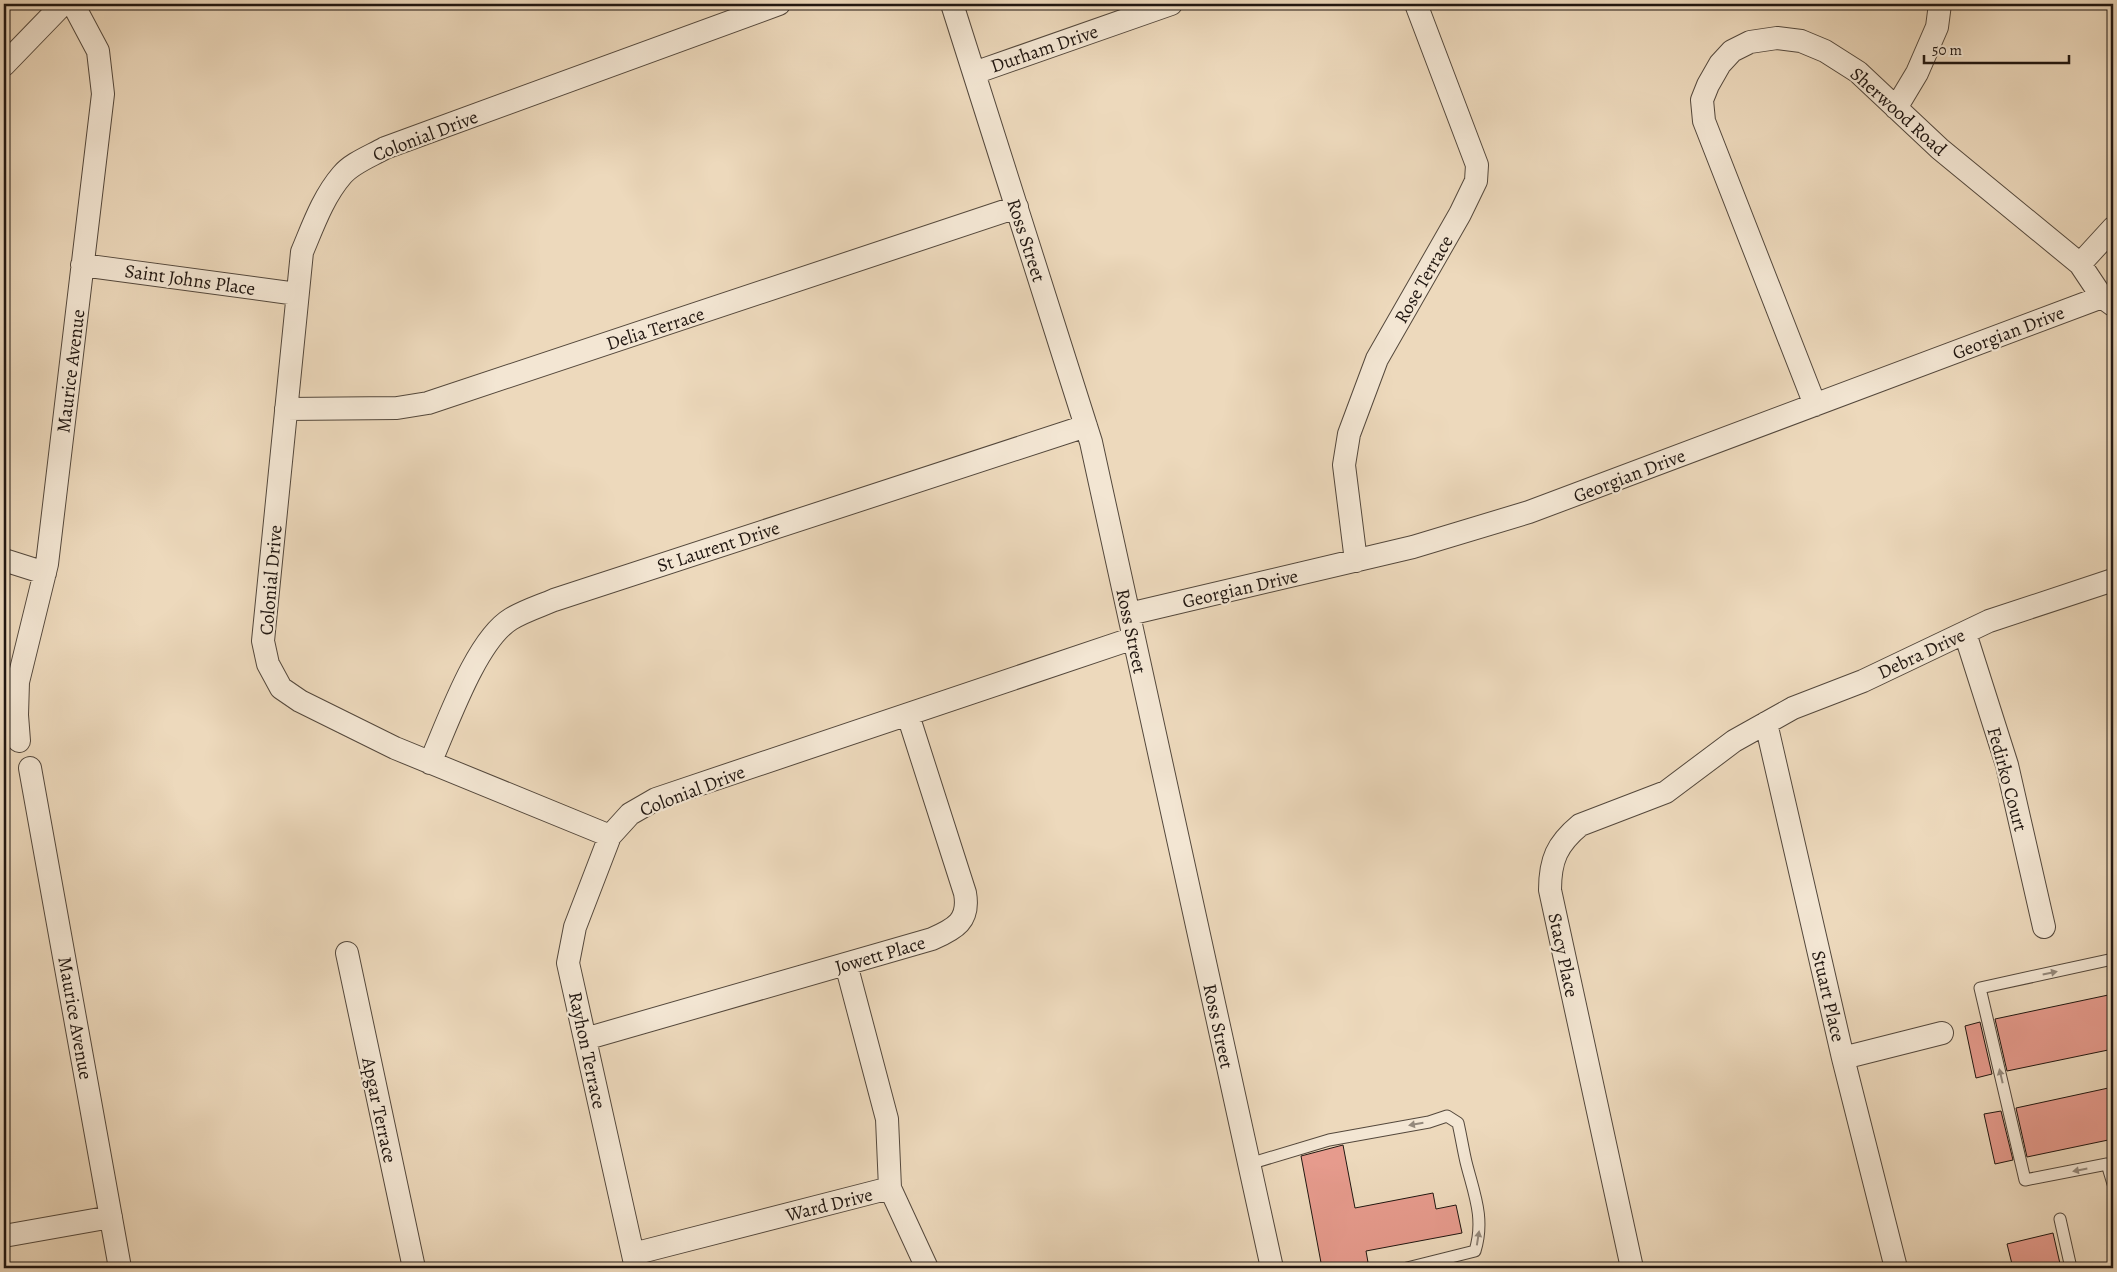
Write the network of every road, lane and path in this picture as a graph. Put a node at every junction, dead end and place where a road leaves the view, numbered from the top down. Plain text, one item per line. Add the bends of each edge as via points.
1 (63, 4) edge
2 (73, 4) edge
3 (779, 4) edge
4 (952, 4) edge
5 (1171, 4) edge
6 (1416, 4) edge
7 (1940, 4) edge
8 (4, 65) edge
9 (974, 73) junction
10 (1896, 108) junction
11 (1017, 207) junction
12 (2113, 228) edge
13 (2080, 264) junction
14 (82, 265) junction
15 (298, 294) junction
16 (2108, 301) edge
17 (1815, 405) junction
18 (286, 408) junction
19 (1086, 426) junction
20 (4, 560) edge
21 (1356, 561) junction
22 (45, 573) junction
23 (2113, 580) edge
24 (1129, 614) junction
25 (1965, 633) junction
26 (1134, 638) junction
27 (908, 715) junction
28 (1766, 723) junction
29 (1734, 740) joint
30 (19, 741) dead end
31 (430, 763) junction
32 (30, 768) dead end
33 (610, 836) junction
34 (2044, 926) dead end
35 (347, 953) dead end
36 (2113, 959) edge
37 (846, 964) junction
38 (1942, 1033) dead end
39 (585, 1039) junction
40 (1843, 1058) junction
41 (1249, 1164) junction
42 (2113, 1184) edge
43 (890, 1188) junction
44 (111, 1217) junction
45 (2060, 1219) dead end
46 (4, 1236) edge
47 (634, 1261) edge
48 (120, 1268) edge
49 (414, 1268) edge
50 (927, 1268) edge
51 (1272, 1268) edge
52 (1407, 1268) edge
53 (1632, 1268) edge
54 (1896, 1268) edge
55 (2071, 1268) edge

1 - 8 street
2 - 14 street, Maurice Avenue via 98,51 102,94
3 - 15 street, Colonial Drive via 385,148 361,161 342,174 318,213 302,252
4 - 9 street, Ross Street
5 - 9 street, Durham Drive
6 - 21 street, Rose Terrace via 1477,165 1476,181 1377,359 1349,434 1344,465
7 - 10 street via 1937,27 1917,73
9 - 11 street, Ross Street
10 - 13 street, Sherwood Road via 1940,149
10 - 17 street, Sherwood Road via 1858,72 1825,51 1801,41 1777,38 1750,42 1732,51 1720,64 1702,100 1704,121
11 - 18 street, Delia Terrace via 428,403 398,408
11 - 19 street, Ross Street
12 - 13 street
13 - 16 street, Sherwood Road
14 - 15 street, Saint Johns Place
14 - 22 street, Maurice Avenue
15 - 18 street, Colonial Drive
16 - 17 street, Georgian Drive
17 - 21 street, Georgian Drive via 1529,512
18 - 31 street, Colonial Drive via 263,641 268,664 281,688 300,701
19 - 24 street, Ross Street
19 - 31 street, St Laurent Drive via 554,600 510,619 492,638 471,670
20 - 22 street
21 - 24 street, Georgian Drive
22 - 30 street, Maurice Avenue via 18,682
23 - 25 street, Debra Drive via 1989,621
24 - 26 street, Ross Street
25 - 28 street, Debra Drive via 1863,681 1793,708
25 - 34 street, Fedirko Court via 2007,766
26 - 27 street, Colonial Drive
26 - 41 street, Ross Street
27 - 33 street, Colonial Drive via 656,799 630,814
27 - 37 street, Jowett Place via 968,907 963,918 949,932
28 - 29 street, Debra Drive
28 - 40 street, Stuart Place
29 - 53 street, Stacy Place via 1666,792 1580,825 1557,850 1550,869 1550,890
31 - 33 street, Colonial Drive
32 - 44 street, Maurice Avenue
33 - 39 street, Rayhon Terrace via 575,927 568,963
35 - 49 street, Apgar Terrace
42 -> 36 lane via 2107,1164 2025,1180 1980,988
37 - 39 street, Jowett Place
37 - 43 street, Ward Drive via 887,1118
38 - 40 street
39 - 47 street, Rayhon Terrace
40 - 54 street, Stuart Place
41 - 51 street, Ross Street
52 -> 41 lane via 1475,1251 1479,1238 1479,1206 1458,1123 1447,1116 1330,1140
43 - 47 street, Ward Drive
43 - 50 street
44 - 46 street
44 - 48 street, Maurice Avenue
45 - 55 lane

